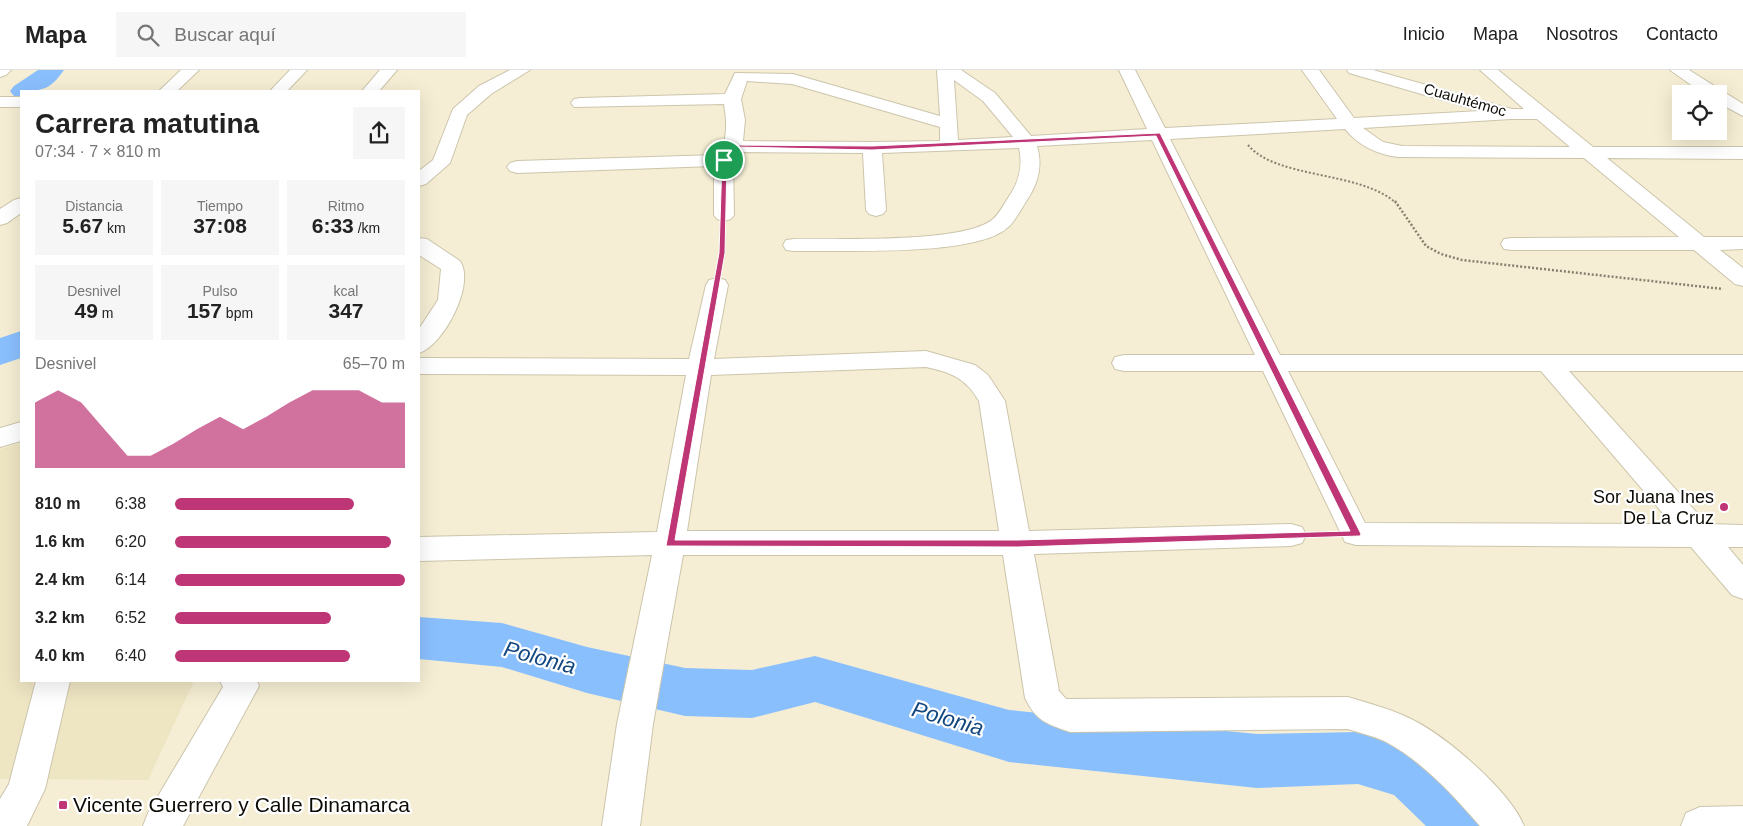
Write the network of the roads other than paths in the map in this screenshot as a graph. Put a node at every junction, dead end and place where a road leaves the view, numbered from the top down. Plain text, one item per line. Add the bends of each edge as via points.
1 (4, 70) edge
2 (192, 70) edge
3 (299, 70) edge
4 (390, 70) edge
5 (522, 70) edge
6 (945, 70) edge
7 (950, 70) edge
8 (1127, 70) edge
9 (1310, 70) edge
10 (1355, 70) edge
11 (1488, 70) edge
12 (1678, 70) edge
13 (0, 72) edge
14 (743, 73) edge
15 (1701, 85) edge
16 (168, 90) edge
17 (279, 90) edge
18 (371, 90) edge
19 (732, 98) junction
20 (1727, 101) edge
21 (0, 102) edge
22 (20, 102) edge
23 (580, 103) dead end
24 (1743, 111) edge
25 (1511, 114) junction
26 (1541, 114) junction
27 (1350, 123) junction
28 (950, 124) junction
29 (1158, 134) junction
30 (1026, 141) junction
31 (949, 146) junction
32 (872, 148) junction
33 (1591, 152) junction
34 (729, 153) junction
35 (1743, 153) edge
36 (518, 167) dead end
37 (420, 179) edge
38 (20, 192) edge
39 (0, 194) edge
40 (20, 205) edge
41 (876, 210) dead end
42 (724, 215) road end
43 (0, 219) edge
44 (1700, 243) junction
45 (1743, 243) edge
46 (794, 244) dead end
47 (1512, 244) dead end
48 (420, 245) edge
49 (1743, 279) edge
50 (717, 285) road end
51 (420, 344) edge
52 (1124, 363) dead end
53 (1270, 363) junction
54 (1548, 363) junction
55 (1743, 363) edge
56 (420, 366) edge
57 (700, 366) junction
58 (20, 431) edge
59 (0, 438) edge
60 (1292, 535) road end
61 (1743, 536) edge
62 (1700, 537) junction
63 (670, 543) junction
64 (1018, 543) junction
65 (420, 549) edge
66 (1743, 586) edge
67 (53, 682) edge
68 (238, 682) edge
69 (1743, 825) edge
70 (6, 826) edge
71 (162, 826) edge
72 (621, 826) edge
73 (1505, 826) edge
74 (1700, 826) edge

1 - 13 street
2 - 16 street
3 - 17 street
4 - 18 street
5 - 37 street via 485,90 459,113 441,163
6 - 28 street
7 - 30 street via 988,97
8 - 29 street
9 - 27 street
10 - 25 street, Cuauhtémoc
11 - 26 street
12 - 15 street
14 - 19 street
14 - 28 street via 793,79
19 - 23 street
19 - 34 street via 736,120
20 - 24 street
21 - 22 street
25 - 26 street, Cuauhtémoc
25 - 27 street
26 - 33 street
27 - 29 street
27 - 33 street via 1372,144 1397,151
28 - 31 street
29 - 30 street
29 - 53 street
30 - 31 street
30 - 46 street via 1030,173 1022,194 1000,224 977,236 943,242
31 - 32 street
32 - 34 street
32 - 41 street
33 - 35 street
33 - 44 street
34 - 36 street
34 - 42 street
38 - 39 street
40 - 43 street
44 - 45 street
44 - 47 street
44 - 49 street
48 - 51 street via 452,266 454,278 449,305
50 - 57 street
52 - 53 street
53 - 54 street
53 - 62 street via 1356,534
54 - 55 street
54 - 62 street
56 - 57 street
57 - 63 street
57 - 64 street via 926,359 961,367 982,381 992,401
58 - 59 street
60 - 64 street
61 - 62 street
62 - 66 street
63 - 64 street
63 - 65 street
63 - 72 street via 635,724
64 - 73 street via 1043,698 1054,710 1070,716 1348,713 1383,723 1415,741 1468,784
67 - 70 street via 26,789
68 - 71 street via 242,686
69 - 74 street

